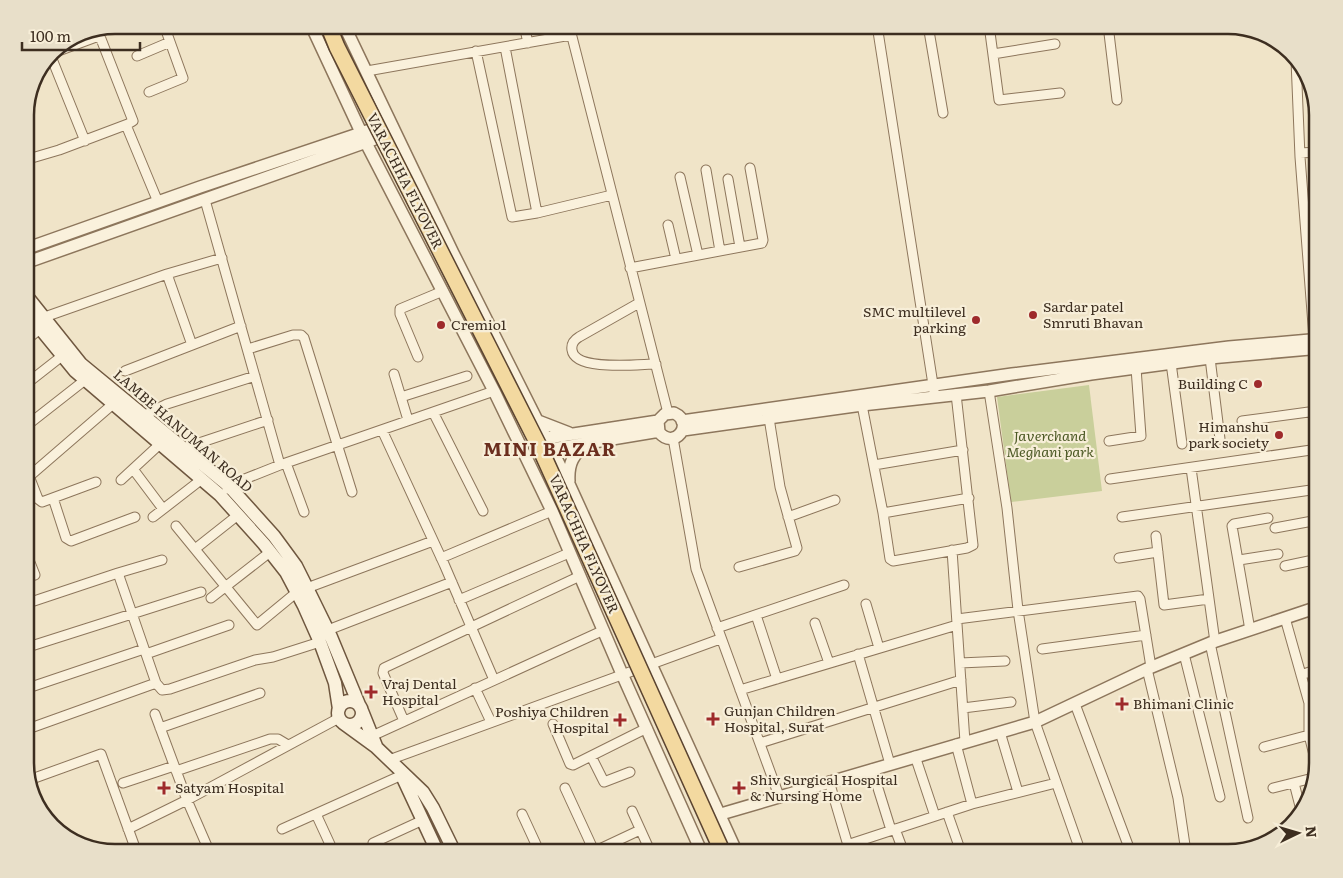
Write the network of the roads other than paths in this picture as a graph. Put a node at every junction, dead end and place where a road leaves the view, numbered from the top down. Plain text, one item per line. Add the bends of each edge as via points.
1 (167, 34) edge
2 (315, 34) edge
3 (324, 34) edge
4 (332, 34) edge
5 (348, 34) edge
6 (526, 34) edge
7 (878, 34) edge
8 (930, 34) edge
9 (990, 34) edge
10 (1109, 34) edge
11 (571, 35) joint
12 (170, 42) junction
13 (528, 42) junction
14 (1055, 44) dead end
15 (72, 46) edge
16 (504, 46) junction
17 (476, 52) junction
18 (993, 54) junction
19 (137, 56) dead end
20 (53, 62) edge
21 (367, 71) junction
22 (1299, 76) edge
23 (149, 92) dead end
24 (1060, 93) dead end
25 (1117, 100) dead end
26 (943, 113) dead end
27 (126, 125) junction
28 (393, 127) junction
29 (364, 138) junction
30 (85, 141) junction
31 (1309, 152) edge
32 (1300, 153) junction
33 (34, 157) edge
34 (750, 168) dead end
35 (706, 170) dead end
36 (680, 177) dead end
37 (728, 179) dead end
38 (612, 195) junction
39 (205, 200) junction
40 (158, 202) junction
41 (537, 212) junction
42 (1305, 216) junction
43 (1309, 216) edge
44 (668, 224) dead end
45 (34, 246) edge
46 (740, 247) junction
47 (720, 251) junction
48 (698, 255) junction
49 (222, 258) junction
50 (676, 259) junction
51 (34, 260) edge
52 (630, 268) junction
53 (1309, 273) edge
54 (166, 274) junction
55 (443, 290) junction
56 (639, 303) junction
57 (34, 313) edge
58 (34, 318) edge
59 (39, 323) junction
60 (241, 326) junction
61 (34, 329) edge
62 (1309, 344) edge
63 (192, 345) junction
64 (1309, 345) edge
65 (248, 350) junction
66 (62, 356) junction
67 (418, 357) dead end
68 (1210, 358) junction
69 (1171, 363) junction
70 (656, 364) junction
71 (1136, 368) junction
72 (124, 371) dead end
73 (394, 374) dead end
74 (255, 376) junction
75 (467, 376) dead end
76 (34, 378) edge
77 (86, 380) junction
78 (933, 384) junction
79 (494, 391) junction
80 (990, 391) junction
81 (956, 394) junction
82 (401, 397) junction
83 (935, 397) junction
84 (113, 404) junction
85 (862, 405) junction
86 (433, 412) junction
87 (668, 413) junction
88 (1309, 413) edge
89 (145, 415) junction
90 (769, 418) junction
91 (34, 420) edge
92 (268, 420) junction
93 (408, 420) junction
94 (1242, 420) dead end
95 (538, 422) junction
96 (682, 425) junction
97 (659, 427) junction
98 (382, 430) junction
99 (573, 434) junction
100 (673, 438) junction
101 (1220, 439) dead end
102 (1109, 441) dead end
103 (591, 442) junction
104 (549, 443) junction
105 (160, 444) junction
106 (1182, 444) dead end
107 (338, 445) junction
108 (184, 448) junction
109 (522, 449) junction
110 (1309, 449) edge
111 (963, 450) junction
112 (283, 464) junction
113 (874, 465) junction
114 (1191, 468) junction
115 (133, 469) junction
116 (34, 472) edge
117 (202, 479) junction
118 (1110, 479) dead end
119 (121, 480) dead end
120 (96, 482) dead end
121 (569, 484) junction
122 (1309, 490) edge
123 (34, 491) edge
124 (225, 491) junction
125 (352, 492) dead end
126 (53, 498) junction
127 (968, 498) junction
128 (835, 500) dead end
129 (1196, 507) junction
130 (163, 509) junction
131 (483, 510) dead end
132 (552, 511) junction
133 (304, 512) dead end
134 (883, 513) junction
135 (238, 514) junction
136 (153, 517) dead end
137 (788, 517) junction
138 (1122, 517) dead end
139 (135, 518) dead end
140 (1268, 518) dead end
141 (1309, 522) edge
142 (176, 526) dead end
143 (1275, 528) dead end
144 (1156, 536) dead end
145 (433, 541) junction
146 (195, 549) junction
147 (952, 550) junction
148 (270, 552) junction
149 (1158, 552) junction
150 (569, 553) junction
151 (1278, 554) dead end
152 (441, 558) junction
153 (1119, 558) dead end
154 (162, 560) dead end
155 (1239, 560) junction
156 (1309, 561) edge
157 (1285, 566) dead end
158 (739, 567) dead end
159 (118, 573) junction
160 (580, 576) junction
161 (452, 582) junction
162 (844, 585) dead end
163 (226, 586) junction
164 (302, 590) junction
165 (201, 592) dead end
166 (211, 598) dead end
167 (1209, 599) junction
168 (460, 600) junction
169 (34, 601) edge
170 (866, 604) dead end
171 (1018, 610) junction
172 (1309, 610) edge
173 (132, 614) junction
174 (756, 615) junction
175 (1285, 618) junction
176 (957, 622) junction
177 (815, 623) dead end
178 (229, 625) dead end
179 (471, 627) junction
180 (717, 628) junction
181 (328, 630) junction
182 (604, 630) junction
183 (1250, 630) junction
184 (1146, 636) junction
185 (720, 639) junction
186 (320, 642) junction
187 (1213, 642) junction
188 (34, 645) edge
189 (879, 648) junction
190 (1042, 649) dead end
191 (145, 652) junction
192 (858, 654) junction
193 (1184, 654) junction
194 (1005, 661) dead end
195 (829, 663) junction
196 (960, 663) junction
197 (651, 664) junction
198 (1149, 668) junction
199 (1309, 672) edge
200 (622, 674) junction
201 (1301, 675) junction
202 (777, 678) junction
203 (494, 680) junction
204 (961, 680) junction
205 (156, 683) junction
206 (34, 686) edge
207 (475, 688) junction
208 (740, 690) junction
209 (260, 693) dead end
210 (1309, 693) edge
211 (1011, 702) dead end
212 (1075, 704) junction
213 (874, 707) junction
214 (963, 708) junction
215 (361, 709) junction
216 (155, 714) dead end
217 (340, 717) junction
218 (404, 721) junction
219 (491, 722) junction
220 (1035, 722) junction
221 (554, 724) dead end
222 (34, 727) edge
223 (160, 728) junction
224 (647, 728) junction
225 (1000, 732) junction
226 (1309, 735) edge
227 (374, 741) junction
228 (760, 743) junction
229 (961, 743) junction
230 (288, 745) junction
231 (1264, 747) dead end
232 (592, 756) junction
233 (915, 756) junction
234 (389, 760) junction
235 (890, 764) junction
236 (175, 769) junction
237 (872, 769) junction
238 (630, 772) dead end
239 (401, 773) junction
240 (36, 778) edge
241 (1307, 780) edge
242 (829, 781) junction
243 (122, 783) dead end
244 (1056, 783) junction
245 (1294, 783) junction
246 (565, 788) dead end
247 (1273, 788) dead end
248 (1018, 792) junction
249 (779, 796) junction
250 (1220, 797) dead end
251 (187, 800) junction
252 (1299, 802) edge
253 (972, 804) junction
254 (632, 811) dead end
255 (947, 812) junction
256 (316, 814) junction
257 (522, 814) dead end
258 (721, 814) junction
259 (935, 816) junction
260 (1248, 818) dead end
261 (423, 820) junction
262 (128, 829) junction
263 (282, 829) dead end
264 (640, 830) junction
265 (893, 830) junction
266 (374, 843) dead end
267 (134, 844) edge
268 (206, 844) edge
269 (330, 844) edge
270 (434, 844) edge
271 (451, 844) edge
272 (536, 844) edge
273 (591, 844) edge
274 (611, 844) edge
275 (647, 844) edge
276 (698, 844) edge
277 (708, 844) edge
278 (719, 844) edge
279 (733, 844) edge
280 (900, 844) edge
281 (957, 844) edge
282 (1078, 844) edge
283 (1128, 844) edge
284 (1185, 844) edge

1 - 12 street
2 - 29 street
3 - 277 main road, VARACHHA FLYOVER via 558,506
4 - 278 main road, VARACHHA FLYOVER, bridge via 539,446
5 - 21 street
6 - 13 street
7 - 78 street
8 - 26 street
9 - 18 street
10 - 25 street
11 - 13 street
11 - 38 street
12 - 19 street
12 - 23 street via 183,78
13 - 16 street
14 - 18 street
15 - 27 street via 101,39 132,118
16 - 17 street
16 - 41 street
17 - 21 street
17 - 41 street via 512,217
18 - 24 street via 999,101
20 - 30 street
21 - 28 street
22 - 32 street
27 - 30 street
27 - 40 street
28 - 29 street
28 - 95 street
29 - 39 street
29 - 40 street
29 - 55 street
30 - 33 street
31 - 32 street
32 - 42 street
34 - 46 street via 763,242
35 - 47 street
36 - 48 street
37 - 46 street
38 - 41 street
38 - 52 street
39 - 49 street
39 - 51 street
40 - 45 street
42 - 43 street
42 - 53 street
44 - 50 street
46 - 47 street
47 - 48 street
48 - 50 street
49 - 54 street
49 - 60 street
50 - 52 street
52 - 56 street
54 - 59 street
54 - 63 street
55 - 67 street via 400,309
55 - 79 street
56 - 70 street
56 - 70 street via 574,340 572,354 577,359 604,365
57 - 59 main road, LAMBE HANUMAN ROAD
58 - 59 main road, LAMBE HANUMAN ROAD
59 - 61 street
59 - 66 main road, LAMBE HANUMAN ROAD
59 - 89 main road, LAMBE HANUMAN ROAD via 81,364
60 - 63 street
60 - 65 street
62 - 78 street via 1229,347
63 - 72 street
64 - 68 street
65 - 74 street
65 - 107 street via 293,335 304,338
66 - 76 street
66 - 77 main road, LAMBE HANUMAN ROAD
68 - 69 street
68 - 101 street
69 - 71 street
69 - 106 street
70 - 87 street
71 - 80 street
71 - 102 street via 1141,436
73 - 82 street
74 - 89 street via 167,404
74 - 92 street
75 - 82 street
77 - 84 main road, LAMBE HANUMAN ROAD
77 - 91 street
78 - 83 street
78 - 96 street
79 - 86 street
79 - 109 street
80 - 81 street
80 - 171 street
81 - 83 street
81 - 111 street
82 - 93 street
83 - 85 street
84 - 105 main road, LAMBE HANUMAN ROAD
84 - 116 street
85 - 90 street
85 - 113 street
86 - 93 street
86 - 131 street
87 - 96 street via 677,414
87 - 97 street via 662,416
88 - 94 street
89 - 108 main road, LAMBE HANUMAN ROAD
90 - 96 street
90 - 137 street
92 - 108 street
92 - 112 street
93 - 98 street
95 - 99 street
95 - 104 street
96 - 100 street via 678,436
97 - 99 street
97 - 100 street via 665,437
97 - 103 street
98 - 107 street
98 - 145 street
99 - 104 street
100 - 180 street via 696,569
103 - 104 street
103 - 121 street via 581,448 572,460
104 - 109 street
104 - 121 street
105 - 115 street
105 - 117 main road, LAMBE HANUMAN ROAD
107 - 112 street
107 - 125 street
108 - 124 main road, LAMBE HANUMAN ROAD
109 - 132 street
110 - 114 street
111 - 113 street
111 - 127 street
112 - 124 street
112 - 133 street
113 - 134 street
114 - 118 street
114 - 129 street
115 - 119 street
115 - 130 street
117 - 124 main road, LAMBE HANUMAN ROAD
117 - 130 street
120 - 126 street
121 - 197 street
122 - 129 street
123 - 126 street via 39,501
124 - 135 main road, LAMBE HANUMAN ROAD
124 - 164 main road, LAMBE HANUMAN ROAD via 274,536 296,566
126 - 139 street via 66,538 71,541
127 - 134 street
127 - 147 street via 973,545
128 - 137 street
129 - 138 street
129 - 167 street
130 - 136 street
132 - 150 street
132 - 152 street
134 - 147 street via 890,559
135 - 146 street
135 - 148 main road, LAMBE HANUMAN ROAD
137 - 158 street via 796,550
140 - 155 street via 1232,525
141 - 143 street
142 - 146 street
144 - 149 street
145 - 152 street
145 - 164 street
146 - 163 street
147 - 176 street
148 - 163 street
148 - 164 main road, LAMBE HANUMAN ROAD
149 - 153 street
149 - 167 street via 1164,604
150 - 160 street
150 - 168 street
151 - 155 street
152 - 161 street
154 - 159 street
155 - 183 street
156 - 157 street
159 - 169 street
159 - 173 street
160 - 179 street
160 - 182 street
161 - 168 street
161 - 181 street
162 - 174 street
163 - 164 street via 257,625
163 - 166 street
164 - 181 main road, LAMBE HANUMAN ROAD
164 - 186 main road, LAMBE HANUMAN ROAD
165 - 173 street
167 - 187 street
168 - 179 street
170 - 189 street
171 - 176 street
171 - 184 street via 1138,596
171 - 220 street
172 - 175 street
173 - 188 street
173 - 191 street
174 - 180 street
174 - 202 street
175 - 183 street
175 - 201 street
176 - 189 street
176 - 196 street
177 - 195 street
178 - 191 street
179 - 203 street
179 - 218 street via 384,668 383,673
180 - 185 street
181 - 215 main road, LAMBE HANUMAN ROAD
182 - 200 street
182 - 203 street
183 - 187 street
184 - 190 street
184 - 198 street
185 - 197 street
185 - 208 street
186 - 205 street via 254,660 170,689 162,690
186 - 217 main road, LAMBE HANUMAN ROAD via 335,684
187 - 193 street
187 - 260 street
189 - 192 street
191 - 205 street
191 - 206 street
192 - 195 street
192 - 213 street
193 - 198 street
193 - 250 street
194 - 196 street
195 - 202 street
196 - 204 street
197 - 200 street
197 - 258 street
198 - 212 street
198 - 284 street
199 - 201 street
200 - 219 street
200 - 224 street
201 - 210 street
202 - 208 street
203 - 207 street
204 - 213 street
204 - 214 street
205 - 222 street
207 - 218 street
207 - 219 street
208 - 228 street
209 - 223 street
211 - 214 street
212 - 220 street
212 - 283 street
213 - 228 street
213 - 235 street
214 - 229 street
215 - 217 main road via 351,701 344,703
215 - 217 main road via 358,722 350,725
215 - 227 main road, LAMBE HANUMAN ROAD
216 - 223 street
217 - 227 main road
217 - 230 street
218 - 227 street
219 - 234 street
220 - 225 street
220 - 244 street
221 - 232 street via 570,764
223 - 236 street
224 - 232 street
224 - 276 street
225 - 229 street
225 - 248 street
226 - 231 street
227 - 234 main road
228 - 249 street
229 - 233 street
229 - 253 street
230 - 236 street via 278,739 270,739
230 - 251 street
232 - 238 street via 604,782
233 - 235 street
233 - 259 street
234 - 239 main road
235 - 237 street
236 - 243 street
236 - 251 street
237 - 242 street
237 - 265 street
239 - 256 street
239 - 261 main road
239 - 271 main road via 422,792
240 - 262 street via 101,754
241 - 245 street
242 - 249 street
242 - 265 street via 849,843
244 - 248 street
244 - 282 street
245 - 247 street
245 - 252 street
246 - 273 street
248 - 253 street
249 - 258 street
251 - 262 street
251 - 268 street
253 - 255 street
254 - 264 street
255 - 259 street
255 - 281 street
256 - 263 street
256 - 269 street
257 - 272 street
258 - 279 street
259 - 265 street
261 - 266 street
261 - 270 main road
262 - 267 street
264 - 274 street
264 - 275 street
265 - 280 street

